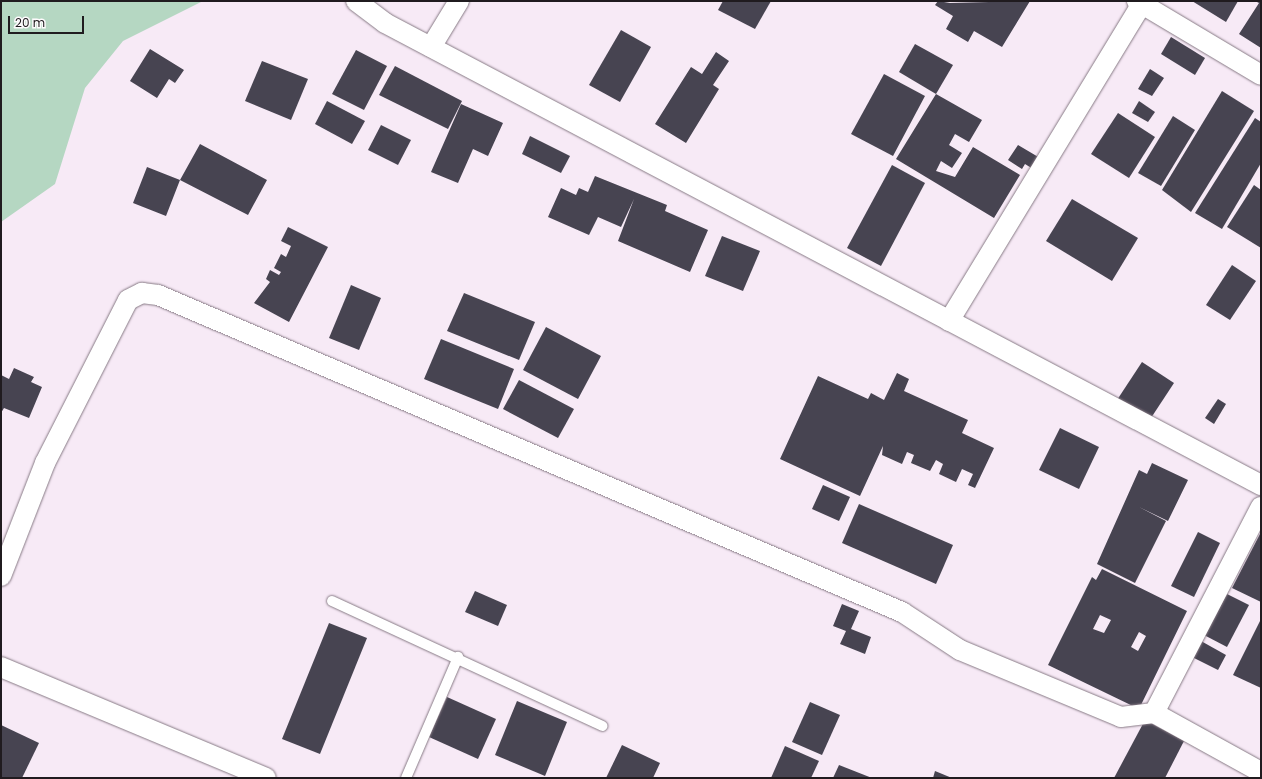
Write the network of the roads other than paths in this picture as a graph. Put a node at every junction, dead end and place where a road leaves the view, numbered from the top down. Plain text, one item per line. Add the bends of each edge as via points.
1 (356, 1) edge
2 (459, 1) edge
3 (1140, 3) edge
4 (431, 47) junction
5 (1261, 75) edge
6 (949, 321) junction
7 (1261, 485) edge
8 (1261, 507) edge
9 (1, 576) edge
10 (332, 601) dead end
11 (458, 657) junction
12 (1, 667) edge
13 (1154, 713) junction
14 (603, 726) dead end
15 (1261, 772) edge
16 (266, 778) edge
17 (406, 778) edge

1 - 4 street via 385,23
2 - 4 street
3 - 5 street
3 - 6 street
4 - 6 street
6 - 7 street
8 - 13 street
9 - 13 street via 45,464 128,300 142,293 158,295 902,612 960,650 1121,717
10 - 11 lane
11 - 14 lane
11 - 17 lane
12 - 16 street
13 - 15 street

